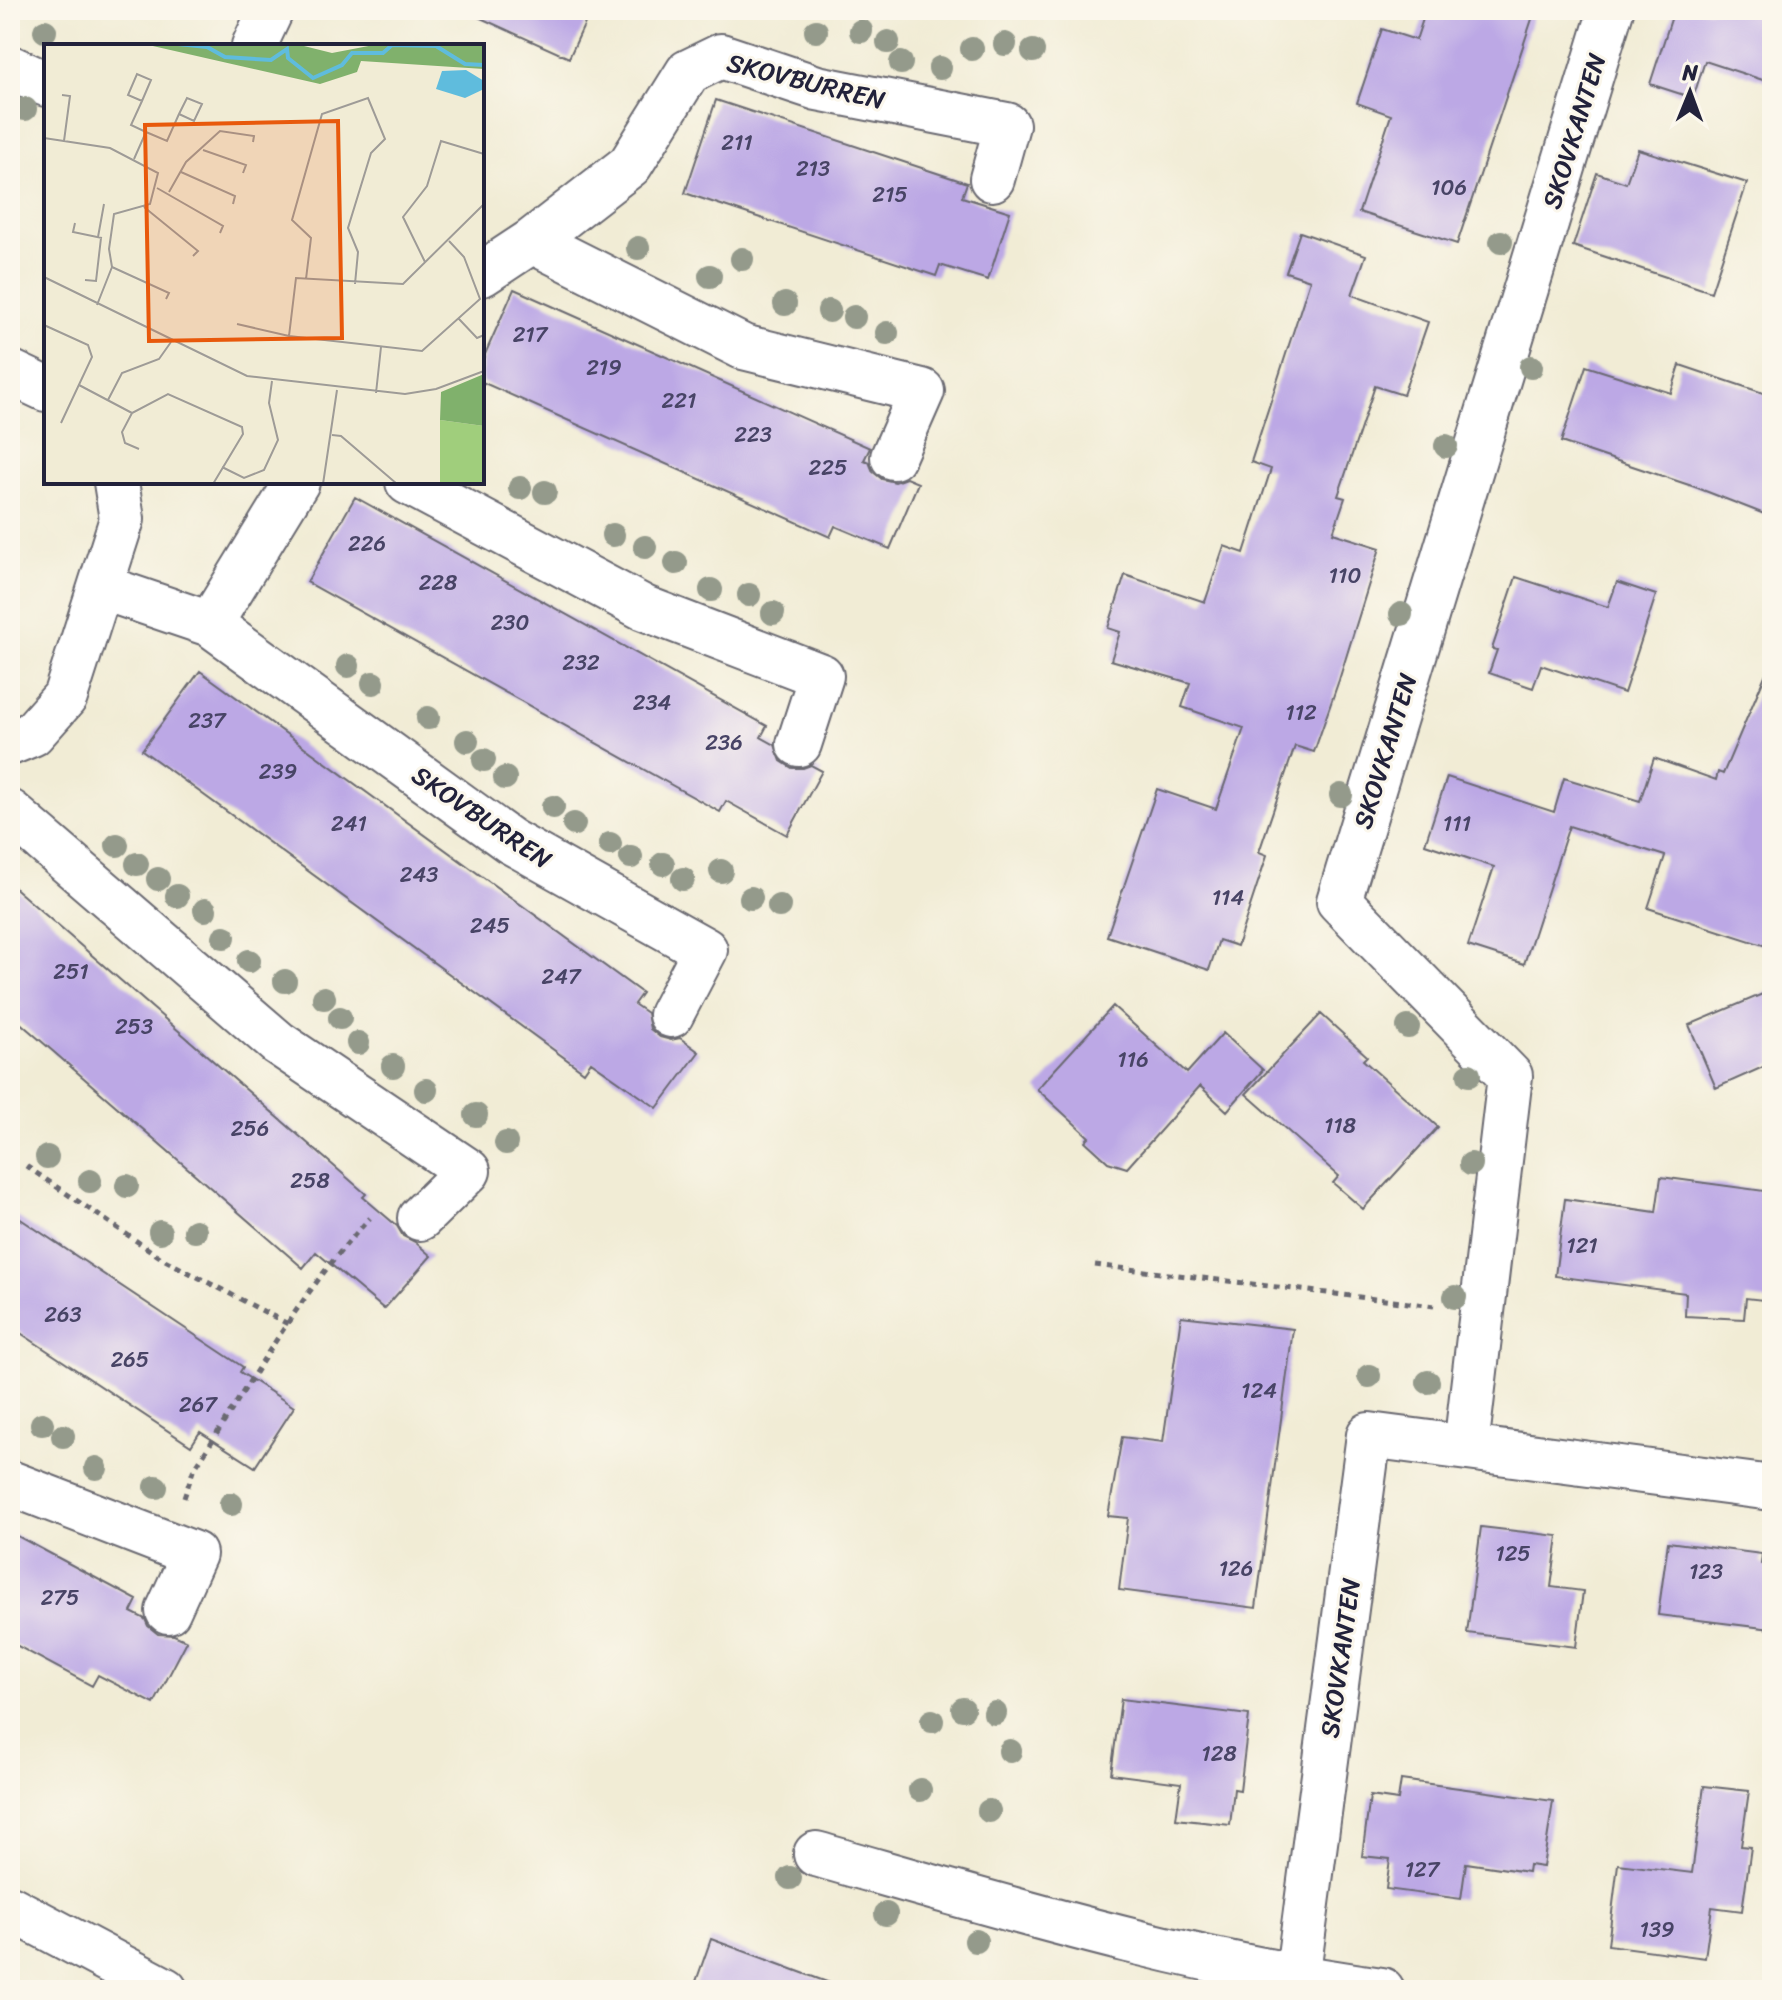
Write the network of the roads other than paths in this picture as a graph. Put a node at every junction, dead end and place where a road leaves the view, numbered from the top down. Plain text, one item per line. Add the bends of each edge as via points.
1 (271, 10) edge
2 (1611, 10) edge
3 (255, 44) edge
4 (10, 68) edge
5 (44, 83) edge
6 (992, 179) dead end
7 (532, 241) junction
8 (484, 273) edge
9 (10, 372) edge
10 (44, 388) edge
11 (893, 457) dead end
12 (116, 484) edge
13 (296, 484) edge
14 (412, 484) edge
15 (101, 587) junction
16 (210, 624) junction
17 (10, 743) edge
18 (799, 744) dead end
19 (10, 812) edge
20 (671, 1015) dead end
21 (420, 1218) road end
22 (1466, 1447) junction
23 (10, 1483) edge
24 (1772, 1488) edge
25 (168, 1611) dead end
26 (816, 1854) dead end
27 (10, 1908) edge
28 (1297, 1979) junction
29 (165, 1990) edge
30 (1382, 1990) edge

1 - 3 street
2 - 22 street, SKOVKANTEN via 1339,901 1510,1076
4 - 5 street
6 - 7 street, SKOVBURREN via 1007,125 817,88 721,56 688,72 630,165
7 - 8 street, SKOVBURREN
7 - 11 street via 743,347 922,391
9 - 10 street
12 - 15 street via 122,519
13 - 16 street
14 - 18 street via 644,608 821,676
15 - 16 street, SKOVBURREN
15 - 17 street via 65,697 32,734
16 - 20 street, SKOVBURREN via 510,841 705,950
19 - 21 street via 278,1043 468,1171
22 - 24 street, SKOVKANTEN
22 - 28 street, SKOVKANTEN via 1369,1435
23 - 25 street via 194,1554
26 - 28 street via 1132,1943
27 - 29 street
28 - 30 street

